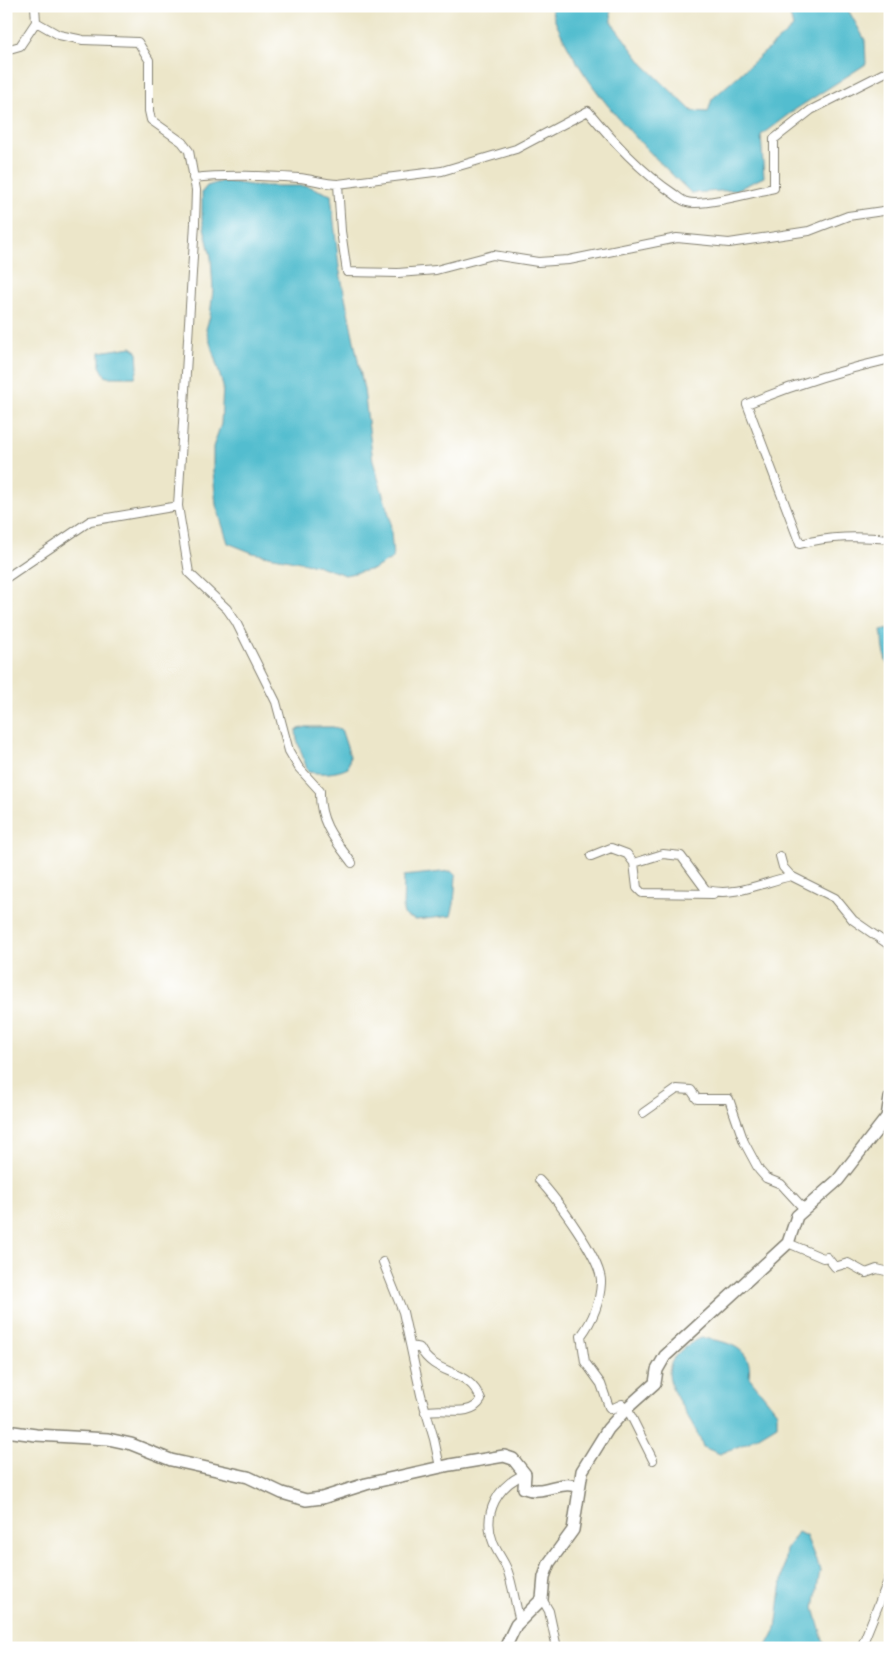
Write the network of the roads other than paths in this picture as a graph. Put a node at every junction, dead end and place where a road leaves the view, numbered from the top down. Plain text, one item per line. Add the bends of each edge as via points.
1 (35, 6) edge
2 (36, 22) junction
3 (6, 50) edge
4 (890, 70) edge
5 (193, 178) junction
6 (338, 184) junction
7 (890, 210) edge
8 (890, 359) edge
9 (178, 506) junction
10 (890, 539) edge
11 (6, 578) edge
12 (591, 856) dead end
13 (780, 856) dead end
14 (352, 863) dead end
15 (634, 863) junction
16 (790, 876) junction
17 (720, 893) junction
18 (889, 943) edge
19 (890, 949) edge
20 (890, 1098) edge
21 (643, 1113) dead end
22 (888, 1119) edge
23 (539, 1180) dead end
24 (805, 1210) junction
25 (788, 1243) junction
26 (382, 1262) dead end
27 (890, 1272) edge
28 (411, 1346) junction
29 (627, 1408) junction
30 (425, 1412) junction
31 (6, 1431) edge
32 (653, 1460) dead end
33 (440, 1467) junction
34 (525, 1474) junction
35 (579, 1487) junction
36 (890, 1576) edge
37 (542, 1599) junction
38 (520, 1621) junction
39 (505, 1648) edge
40 (557, 1648) edge
41 (861, 1648) edge

1 - 2 street
2 - 3 street via 20,46
2 - 5 street via 59,35 84,40 138,42 149,60 151,120 182,142 189,151
4 - 6 street via 810,110 787,127 774,139 774,188 747,194 687,203 641,166 588,111 516,149 442,171
5 - 6 street via 215,175 293,178
5 - 9 street via 195,223
6 - 7 street via 347,272 436,270 493,256 538,262 569,260 677,238 729,243 809,231 848,216
8 - 10 street via 859,366 746,404 800,544 830,537
9 - 11 street via 90,521
9 - 14 street via 189,574 227,609 236,622 276,702 289,751 298,768 320,791 323,822
12 - 15 street via 611,848 627,854
13 - 16 street
15 - 17 street via 662,854 681,856 706,890
15 - 17 street via 638,888 642,893
16 - 17 street via 745,890
16 - 18 street via 835,898 853,920
18 - 19 street
20 - 22 street
21 - 24 street via 677,1089 691,1090 697,1100 729,1099 744,1142 759,1170 766,1178 780,1184
22 - 24 street via 838,1180
23 - 29 street via 558,1200 597,1267 602,1282 590,1325 581,1336 581,1345 585,1362 601,1384 609,1407 622,1404
24 - 25 street via 797,1216
25 - 27 street via 827,1257 835,1267 848,1263 866,1273 877,1269
25 - 29 street via 665,1356 657,1370 655,1383
26 - 28 street via 403,1312
28 - 30 street
28 - 30 street via 420,1348 431,1364 471,1382 481,1400 468,1409
29 - 32 street
29 - 35 street via 593,1452 582,1471
30 - 33 street
31 - 33 street via 108,1439 131,1444 171,1460 248,1478 306,1500
33 - 34 street via 504,1456 513,1459
34 - 35 street via 523,1486 531,1491 569,1483
34 - 38 street via 495,1497 489,1528 506,1568
35 - 37 street via 573,1530 549,1563
36 - 41 street
37 - 38 street
37 - 40 street via 549,1611
38 - 39 street

